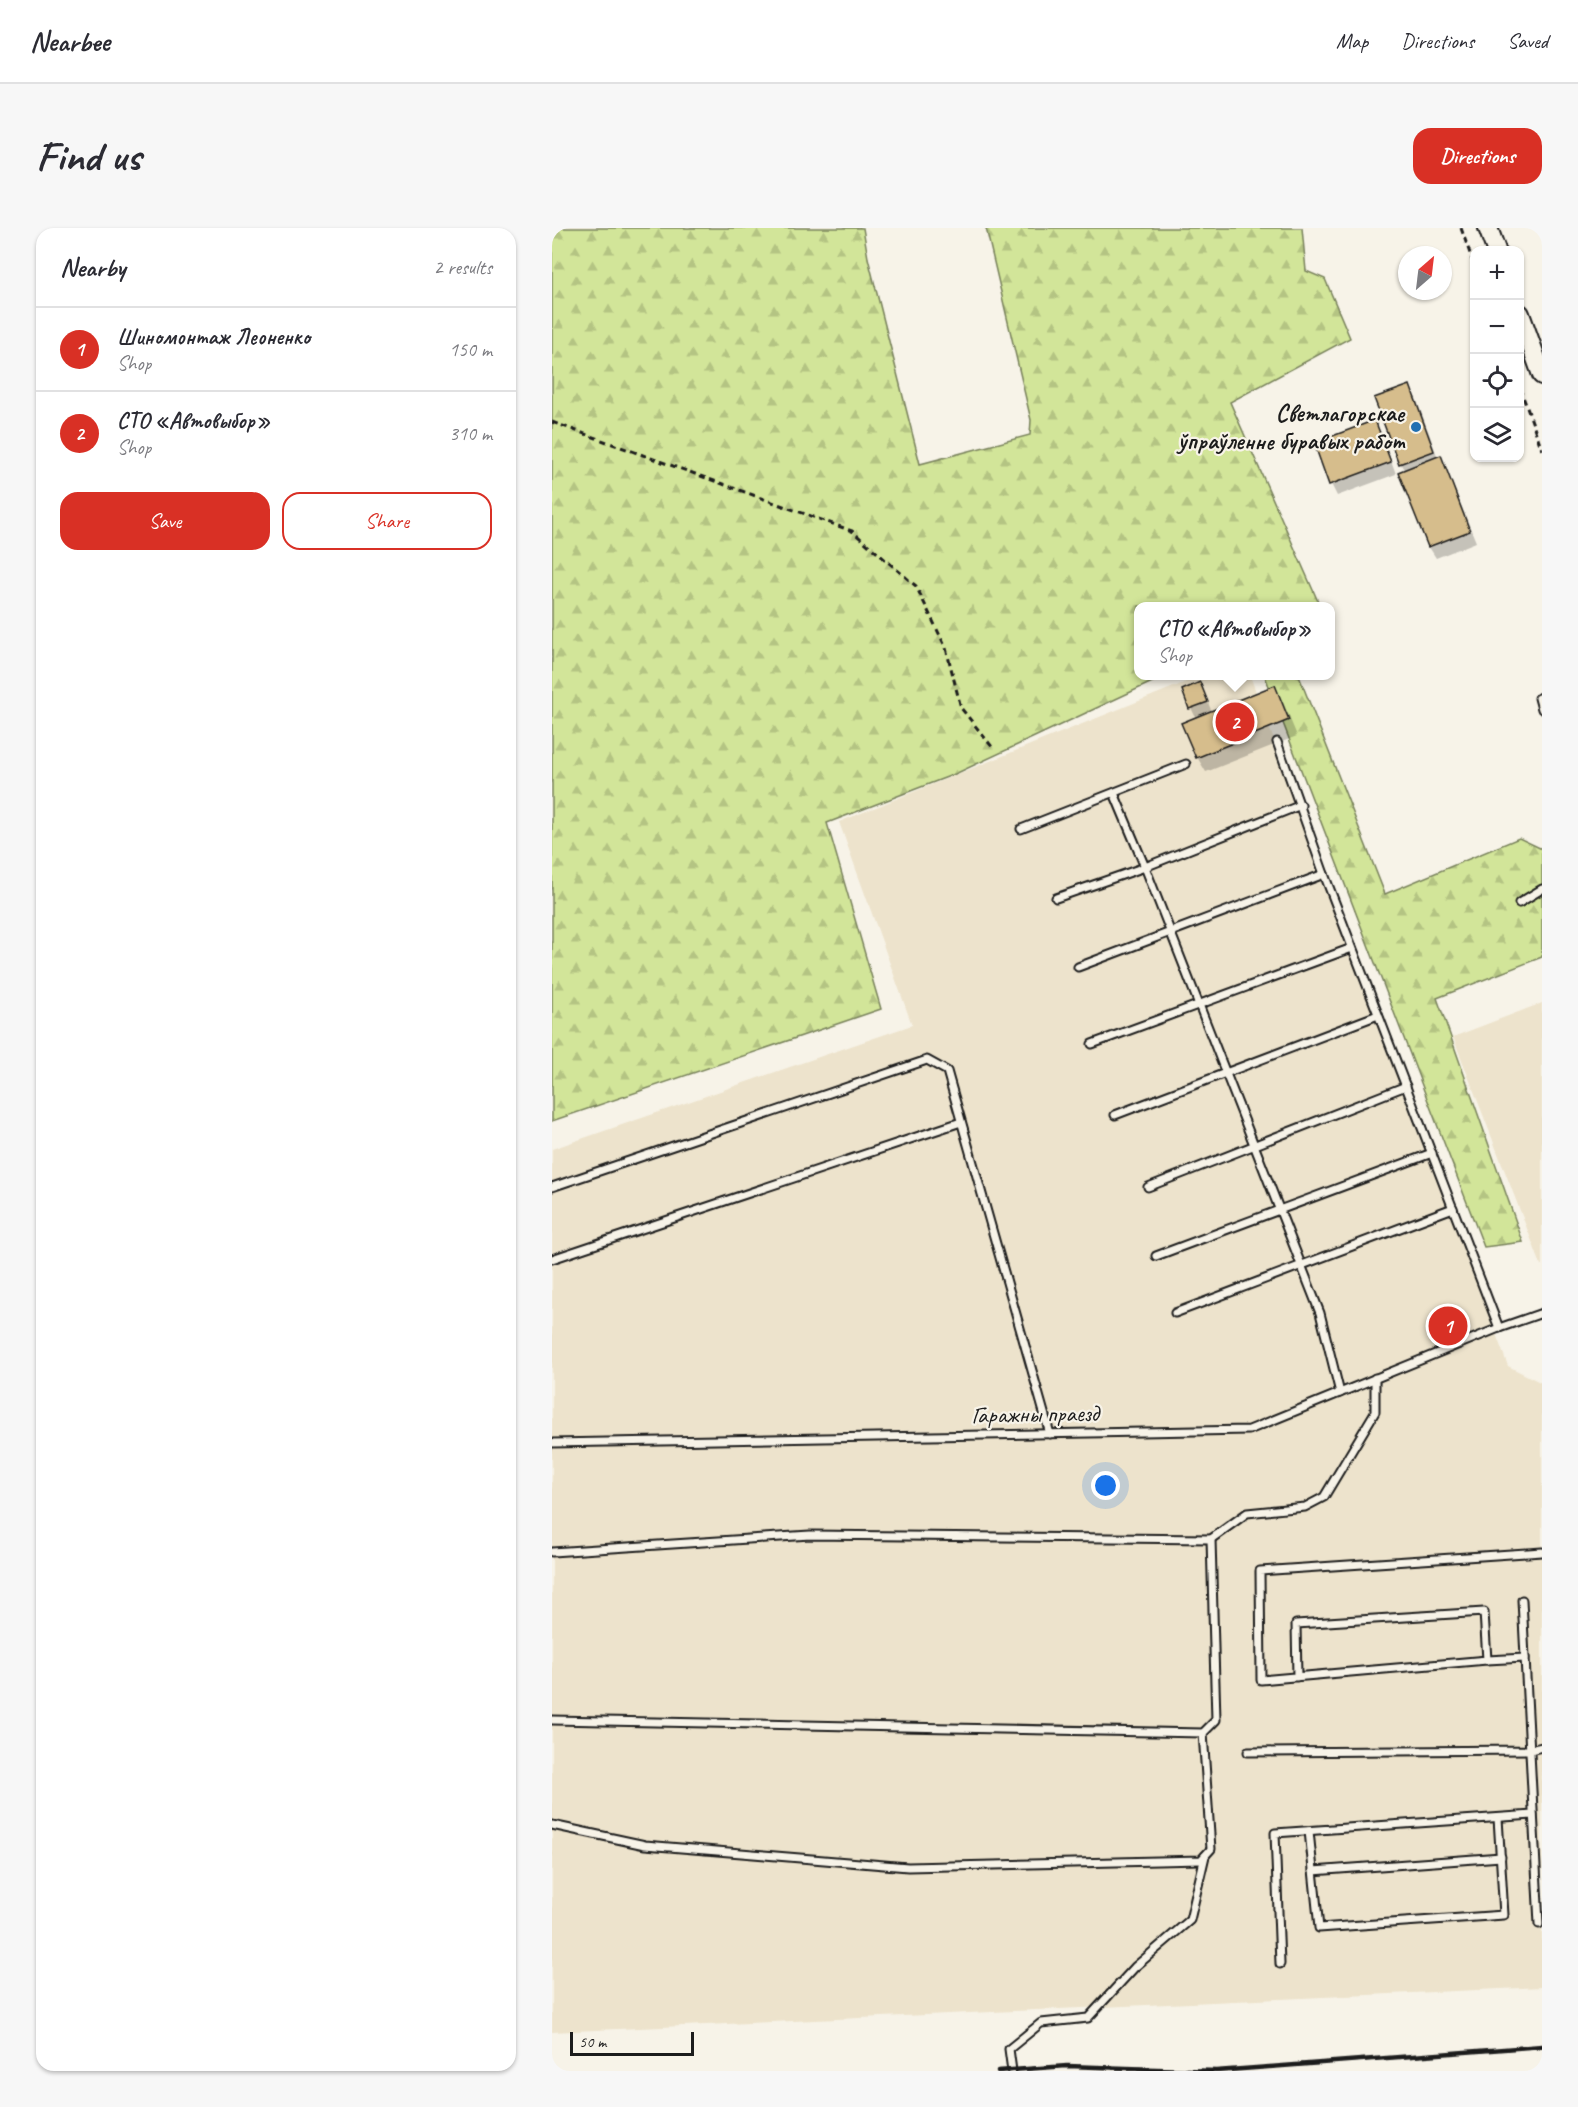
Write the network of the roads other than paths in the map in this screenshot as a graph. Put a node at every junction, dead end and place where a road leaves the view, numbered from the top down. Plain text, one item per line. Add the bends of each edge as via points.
1 (1488, 228) edge
2 (1495, 246) edge
3 (1524, 325) edge
4 (1542, 375) edge
5 (1542, 697) edge
6 (1542, 709) edge
7 (1277, 742) dead end
8 (1186, 764) dead end
9 (1114, 793) junction
10 (1301, 805) junction
11 (1021, 829) dead end
12 (1145, 867) junction
13 (1324, 874) junction
14 (1542, 889) edge
15 (1056, 898) dead end
16 (1519, 903) dead end
17 (1171, 932) junction
18 (1352, 948) junction
19 (1078, 967) dead end
20 (1199, 1004) junction
21 (1378, 1014) junction
22 (1092, 1044) dead end
23 (1226, 1073) junction
24 (1406, 1086) junction
25 (1115, 1115) dead end
26 (961, 1122) junction
27 (1254, 1145) junction
28 (1432, 1153) junction
29 (552, 1187) edge
30 (1148, 1187) dead end
31 (1453, 1208) junction
32 (1280, 1210) junction
33 (1156, 1256) dead end
34 (552, 1259) edge
35 (1302, 1266) junction
36 (1542, 1313) edge
37 (1175, 1314) dead end
38 (1499, 1328) junction
39 (1375, 1378) junction
40 (1340, 1393) junction
41 (1050, 1434) junction
42 (552, 1443) edge
43 (1211, 1539) junction
44 (552, 1552) edge
45 (1542, 1552) edge
46 (1522, 1600) dead end
47 (1525, 1658) junction
48 (1487, 1660) junction
49 (1297, 1677) junction
50 (552, 1720) edge
51 (1203, 1732) junction
52 (1542, 1747) edge
53 (1530, 1750) junction
54 (1248, 1752) dead end
55 (1533, 1815) junction
56 (1498, 1818) junction
57 (552, 1825) edge
58 (1309, 1831) junction
59 (1206, 1855) junction
60 (1501, 1857) junction
61 (1313, 1870) junction
62 (1539, 1924) dead end
63 (1280, 1964) dead end
64 (1012, 2071) edge

1 - 2 main road
3 - 4 main road
5 - 6 lane
7 - 10 lane
8 - 9 lane
9 - 11 lane
9 - 12 lane
10 - 12 lane
10 - 13 lane
12 - 15 lane
12 - 17 lane
13 - 17 lane
13 - 18 lane
14 - 16 lane
17 - 19 lane
17 - 20 lane
18 - 20 lane
18 - 21 lane
20 - 22 lane
20 - 23 lane
21 - 23 lane
21 - 24 lane
23 - 25 lane
23 - 27 lane
24 - 27 lane
24 - 28 lane
26 - 29 lane via 946,1071 927,1060
26 - 34 lane
26 - 41 lane
27 - 30 lane
27 - 32 lane
28 - 31 lane
28 - 32 lane
31 - 35 lane
31 - 38 lane
32 - 33 lane
32 - 35 lane
35 - 37 lane
35 - 40 lane via 1320,1313
36 - 38 lane, Гаражны праезд
38 - 39 lane, Гаражны праезд
39 - 40 lane, Гаражны праезд
39 - 43 lane via 1375,1412 1324,1497 1305,1507 1247,1513
40 - 41 lane, Гаражны праезд via 1249,1430
41 - 42 lane, Гаражны праезд
43 - 44 lane via 810,1535
43 - 51 lane via 1216,1720
45 - 49 lane via 1260,1571 1261,1680
46 - 47 lane
47 - 48 lane
47 - 53 lane
48 - 49 lane
48 - 49 lane via 1484,1612 1296,1624
50 - 51 lane
51 - 59 lane via 1211,1849
52 - 53 lane
53 - 54 lane
53 - 55 lane
55 - 56 lane
55 - 62 lane
56 - 58 lane
56 - 60 lane
57 - 59 lane via 645,1845 908,1867 1201,1860
58 - 61 lane
58 - 63 lane via 1275,1833
59 - 64 lane via 1190,1920 1136,1967 1088,2018 1041,2023 1009,2049
60 - 61 lane
60 - 61 lane via 1504,1915 1331,1928 1319,1928

